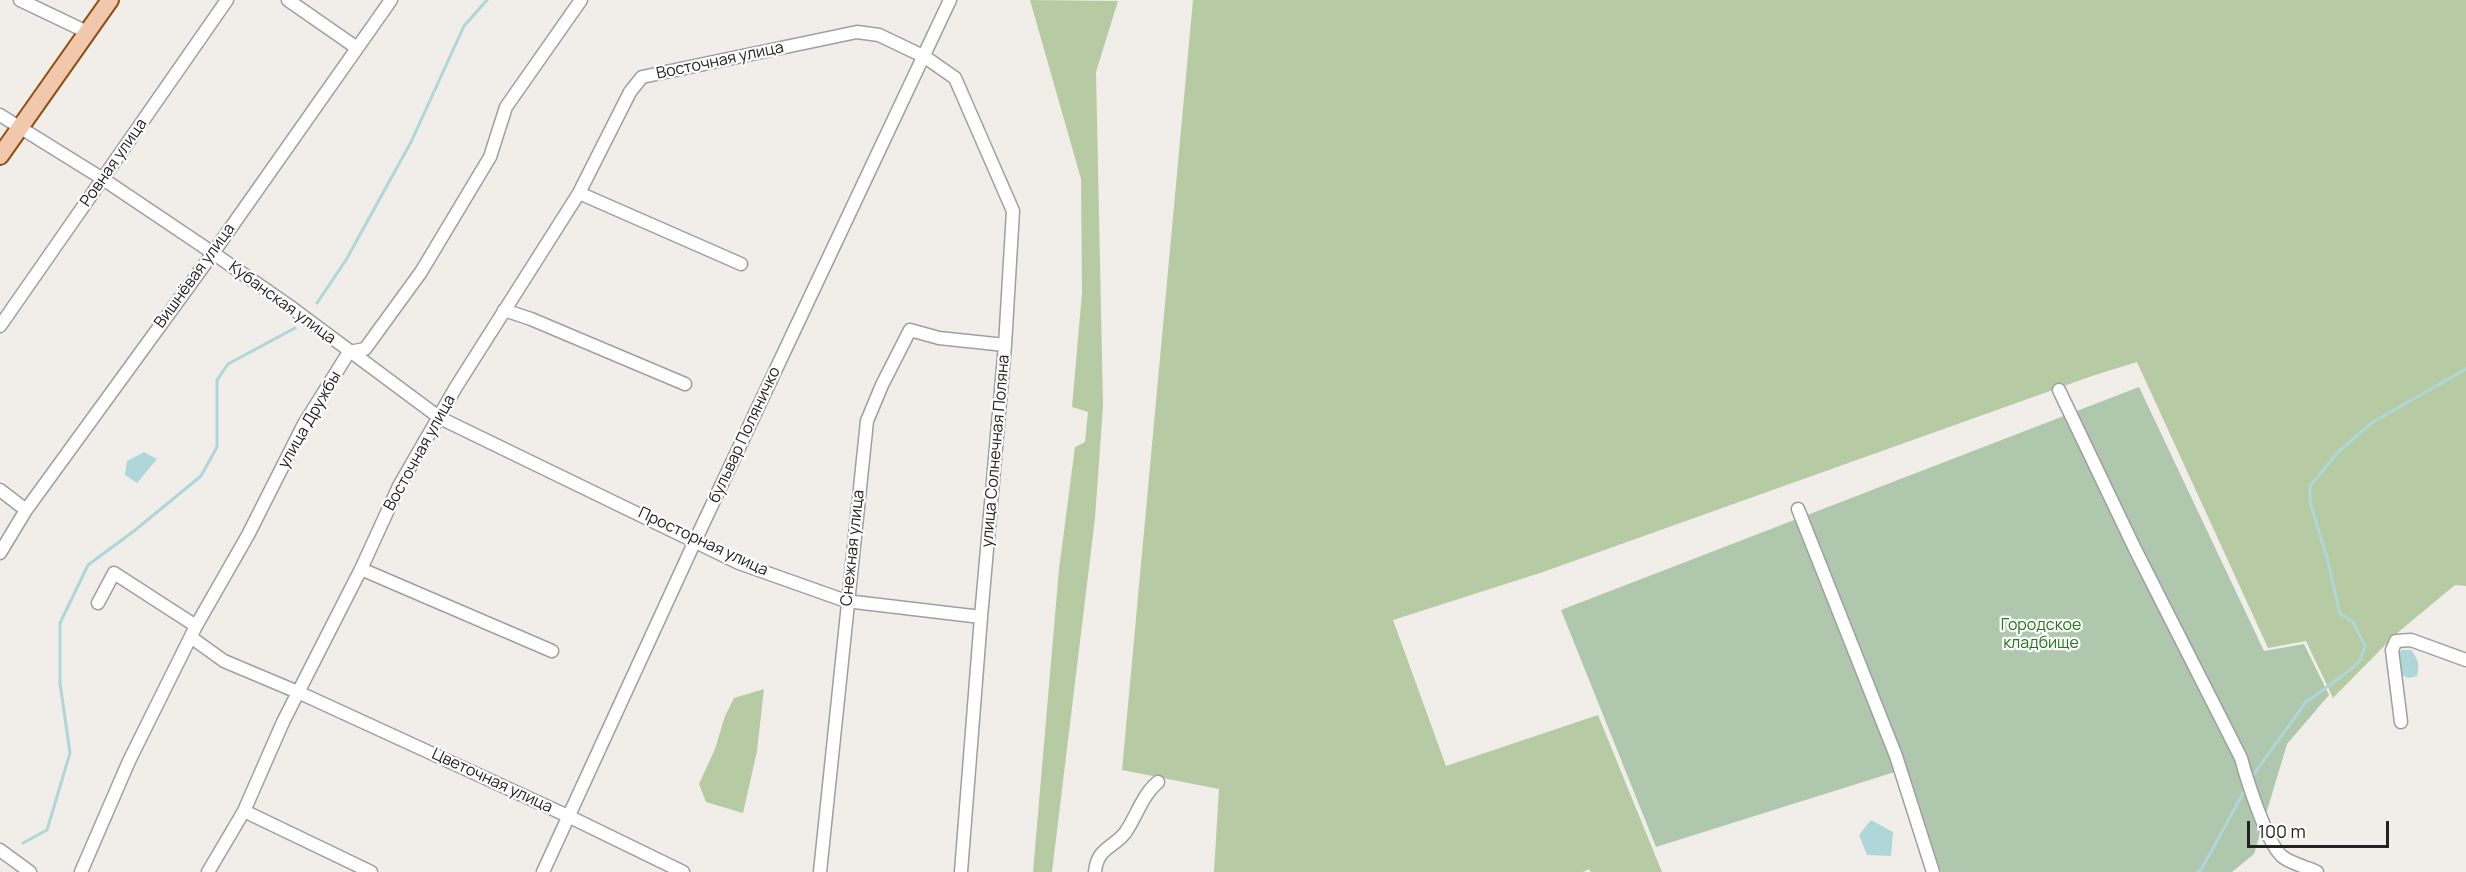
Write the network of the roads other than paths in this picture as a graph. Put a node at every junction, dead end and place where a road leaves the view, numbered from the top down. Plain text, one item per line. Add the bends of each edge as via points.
1 (20, 0) edge
2 (110, 0) edge
3 (227, 0) edge
4 (288, 0) edge
5 (391, 0) edge
6 (581, 0) edge
7 (950, 0) edge
8 (87, 32) junction
9 (357, 48) junction
10 (925, 57) junction
11 (0, 116) edge
12 (21, 127) junction
13 (0, 156) edge
14 (103, 179) junction
15 (579, 193) junction
16 (213, 253) junction
17 (741, 264) dead end
18 (504, 310) junction
19 (0, 326) edge
20 (1005, 345) junction
21 (349, 352) junction
22 (685, 384) dead end
23 (2059, 390) dead end
24 (440, 418) junction
25 (0, 490) edge
26 (1798, 509) dead end
27 (26, 510) junction
28 (695, 541) junction
29 (0, 553) edge
30 (361, 569) junction
31 (846, 601) junction
32 (98, 603) dead end
33 (981, 617) junction
34 (194, 632) junction
35 (552, 651) dead end
36 (2466, 660) edge
37 (300, 693) junction
38 (2401, 722) dead end
39 (1158, 782) dead end
40 (244, 811) junction
41 (570, 817) junction
42 (0, 850) edge
43 (30, 872) edge
44 (81, 872) edge
45 (208, 872) edge
46 (372, 872) edge
47 (543, 872) edge
48 (683, 872) edge
49 (819, 872) edge
50 (961, 872) edge
51 (1095, 872) edge
52 (1934, 872) edge
53 (2317, 872) edge

1 - 8 street
2 - 8 main road
3 - 14 street, Ровная улица
4 - 9 street
5 - 9 street, Вишнёвая улица
6 - 21 street, улица Дружбы via 506,107 490,157 421,272 365,349
7 - 10 street, бульвар Поляничко
8 - 12 main road
9 - 16 street, Вишнёвая улица
10 - 15 street, Восточная улица via 879,35 857,32 642,77 630,92
10 - 20 street, улица Солнечная Поляна via 955,78 1013,211
10 - 28 street, бульвар Поляничко
11 - 12 street, Кубанская улица
12 - 13 main road
12 - 14 street, Кубанская улица
14 - 16 street, Кубанская улица
14 - 19 street, Ровная улица
15 - 17 street
15 - 18 street, Восточная улица
16 - 21 street, Кубанская улица
16 - 27 street, Вишнёвая улица
18 - 22 street
18 - 24 street, Восточная улица
20 - 31 street, Снежная улица via 939,338 909,330 867,421
20 - 33 street, улица Солнечная Поляна
21 - 24 street, Кубанская улица
21 - 34 street, улица Дружбы via 304,424
23 - 53 street via 2241,758 2264,826 2281,856
24 - 28 street, Просторная улица
24 - 30 street, Восточная улица via 399,486
25 - 27 street
26 - 52 street via 1896,756
27 - 29 street, Вишнёвая улица
28 - 31 street, Просторная улица via 739,563
28 - 41 street, бульвар Поляничко
30 - 35 street
30 - 37 street, Восточная улица
31 - 33 street, Просторная улица
31 - 49 street, Снежная улица
32 - 34 street, Цветочная улица via 114,573
33 - 50 street, улица Солнечная Поляна
34 - 37 street, Цветочная улица via 224,661
34 - 44 street, улица Дружбы via 129,760
36 - 38 street via 2411,640 2396,641 2392,650
37 - 40 street, Восточная улица
37 - 41 street, Цветочная улица
39 - 51 street via 1150,788 1124,834 1101,852
40 - 45 street, Восточная улица
40 - 46 street
41 - 47 street, бульвар Поляничко
41 - 48 street, Цветочная улица
42 - 43 street

